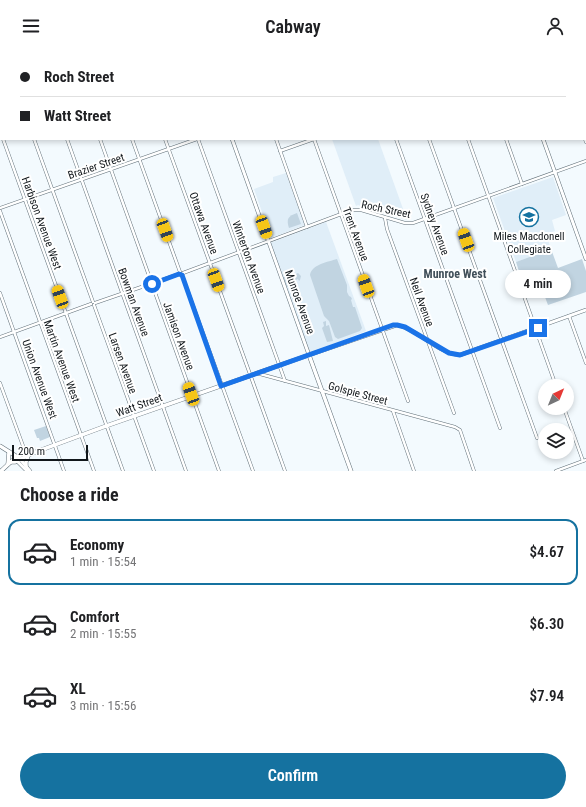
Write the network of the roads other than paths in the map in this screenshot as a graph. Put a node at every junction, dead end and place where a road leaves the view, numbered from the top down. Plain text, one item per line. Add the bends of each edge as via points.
1 (3, 140) edge
2 (34, 140) edge
3 (67, 140) edge
4 (100, 140) edge
5 (132, 140) edge
6 (165, 140) edge
7 (195, 140) edge
8 (198, 140) edge
9 (232, 140) edge
10 (276, 140) edge
11 (311, 140) edge
12 (314, 140) edge
13 (396, 140) edge
14 (429, 140) edge
15 (468, 140) edge
16 (506, 140) edge
17 (543, 140) edge
18 (169, 149) junction
19 (280, 151) junction
20 (140, 159) junction
21 (586, 161) edge
22 (111, 169) junction
23 (555, 172) junction
24 (81, 180) junction
25 (522, 184) junction
26 (52, 190) junction
27 (488, 196) junction
28 (25, 200) junction
29 (0, 208) edge
30 (454, 208) junction
31 (0, 211) edge
32 (341, 214) junction
33 (385, 218) junction
34 (425, 219) junction
35 (307, 227) junction
36 (269, 242) junction
37 (239, 253) junction
38 (586, 259) edge
39 (210, 263) junction
40 (181, 274) junction
41 (152, 284) junction
42 (0, 293) edge
43 (122, 293) junction
44 (93, 303) junction
45 (586, 310) edge
46 (66, 313) junction
47 (570, 316) junction
48 (40, 322) junction
49 (536, 328) junction
50 (382, 329) junction
51 (14, 332) junction
52 (0, 337) edge
53 (427, 340) junction
54 (502, 341) junction
55 (472, 351) junction
56 (309, 355) junction
57 (586, 363) edge
58 (280, 365) junction
59 (252, 375) junction
60 (554, 379) edge
61 (285, 381) junction
62 (0, 383) edge
63 (221, 386) junction
64 (323, 391) junction
65 (192, 396) junction
66 (408, 401) dead end
67 (163, 406) junction
68 (393, 410) junction
69 (454, 413) dead end
70 (567, 415) edge
71 (134, 417) junction
72 (106, 426) junction
73 (500, 428) dead end
74 (81, 436) junction
75 (536, 438) dead end
76 (55, 445) junction
77 (0, 446) edge
78 (10, 453) junction
79 (27, 455) junction
80 (17, 459) junction
81 (585, 461) edge
82 (10, 463) junction
83 (26, 466) junction
84 (1, 471) edge
85 (27, 471) edge
86 (30, 471) edge
87 (64, 471) edge
88 (94, 471) edge
89 (122, 471) edge
90 (154, 471) edge
91 (186, 471) edge
92 (219, 471) edge
93 (252, 471) edge
94 (284, 471) edge
95 (351, 471) edge
96 (414, 471) edge
97 (474, 471) edge
98 (556, 471) edge

1 - 28 street, Harbison Avenue West
2 - 26 street, Larsen Avenue
3 - 24 street, Bowman Avenue
4 - 22 street, Jamison Avenue
5 - 20 street
6 - 18 street, Ottawa Avenue
7 - 18 street, Brazier Street
8 - 37 street, Winterton Avenue
9 - 36 street, Munroe Avenue
10 - 19 street
11 - 19 street
12 - 32 street, Trent Avenue
13 - 34 street, Sydney Avenue
14 - 30 street
15 - 27 street
16 - 25 street
17 - 23 street
18 - 20 street, Brazier Street
18 - 39 street, Ottawa Avenue
19 - 35 street
20 - 22 street, Brazier Street
20 - 40 street
21 - 23 street, Roch Street
22 - 24 street, Brazier Street
22 - 41 street, Jamison Avenue
23 - 25 street, Roch Street
23 - 38 street
24 - 26 street, Brazier Street
24 - 43 street, Bowman Avenue
25 - 27 street, Roch Street
26 - 28 street, Brazier Street
26 - 44 street, Larsen Avenue
27 - 30 street, Roch Street
27 - 49 street
28 - 29 street, Brazier Street
28 - 46 street, Harbison Avenue West
30 - 34 street, Roch Street
30 - 54 street
31 - 48 street, Martin Avenue West
32 - 33 street, Roch Street via 361,210
32 - 35 street, Roch Street
32 - 50 street, Trent Avenue
33 - 34 street, Roch Street via 410,224
33 - 53 street, Neil Avenue
34 - 55 street, Sydney Avenue
35 - 36 street, Roch Street
36 - 37 street, Roch Street
36 - 56 street, Munroe Avenue
37 - 39 street, Roch Street
37 - 58 street, Winterton Avenue
39 - 40 street, Roch Street
39 - 59 street, Ottawa Avenue
40 - 41 street, Roch Street
40 - 63 street
41 - 43 street, Roch Street
41 - 65 street, Jamison Avenue
42 - 51 street, Union Avenue West
43 - 44 street, Roch Street
43 - 67 street, Bowman Avenue
44 - 46 street, Roch Street
44 - 71 street, Larsen Avenue
45 - 47 street, Watt Street
46 - 48 street, Roch Street
46 - 72 street, Harbison Avenue West
47 - 49 street, Watt Street
47 - 57 street
48 - 51 street, Roch Street
48 - 74 street, Martin Avenue West
49 - 54 street, Watt Street
49 - 60 street
50 - 53 street, Watt Street via 393,325 401,326
50 - 56 street, Watt Street
50 - 66 street, Trent Avenue
51 - 52 street, Roch Street
51 - 76 street, Union Avenue West
53 - 55 street, Watt Street via 454,355
53 - 69 street, Neil Avenue
54 - 55 street, Watt Street
54 - 75 street
55 - 73 street, Sydney Avenue
56 - 58 main road, Watt Street
56 - 64 main road, Munroe Avenue
58 - 59 main road, Watt Street
58 - 61 street, Winterton Avenue
59 - 61 street, Golspie Street via 260,374
59 - 63 main road, Watt Street
59 - 94 street, Ottawa Avenue
61 - 64 street, Golspie Street
62 - 79 street
63 - 65 main road, Watt Street
63 - 93 street
64 - 68 street, Golspie Street
64 - 95 main road, Munroe Avenue
65 - 67 main road, Watt Street
65 - 92 street, Jamison Avenue
67 - 71 main road, Watt Street
67 - 91 street, Bowman Avenue
68 - 96 street
68 - 97 street, Golspie Street via 458,428
70 - 81 street
71 - 72 main road, Watt Street
71 - 90 street, Larsen Avenue
72 - 74 main road, Watt Street
72 - 89 street, Harbison Avenue West
74 - 76 main road, Watt Street
74 - 88 street, Martin Avenue West
76 - 79 main road, Watt Street
76 - 87 street, Union Avenue West
77 - 78 main road
78 - 80 main road
78 - 82 main road
79 - 80 main road, Watt Street
79 - 83 main road
80 - 82 main road, Watt Street
80 - 83 street
80 - 85 street
81 - 98 street
82 - 84 main road, Watt Street
83 - 86 street

